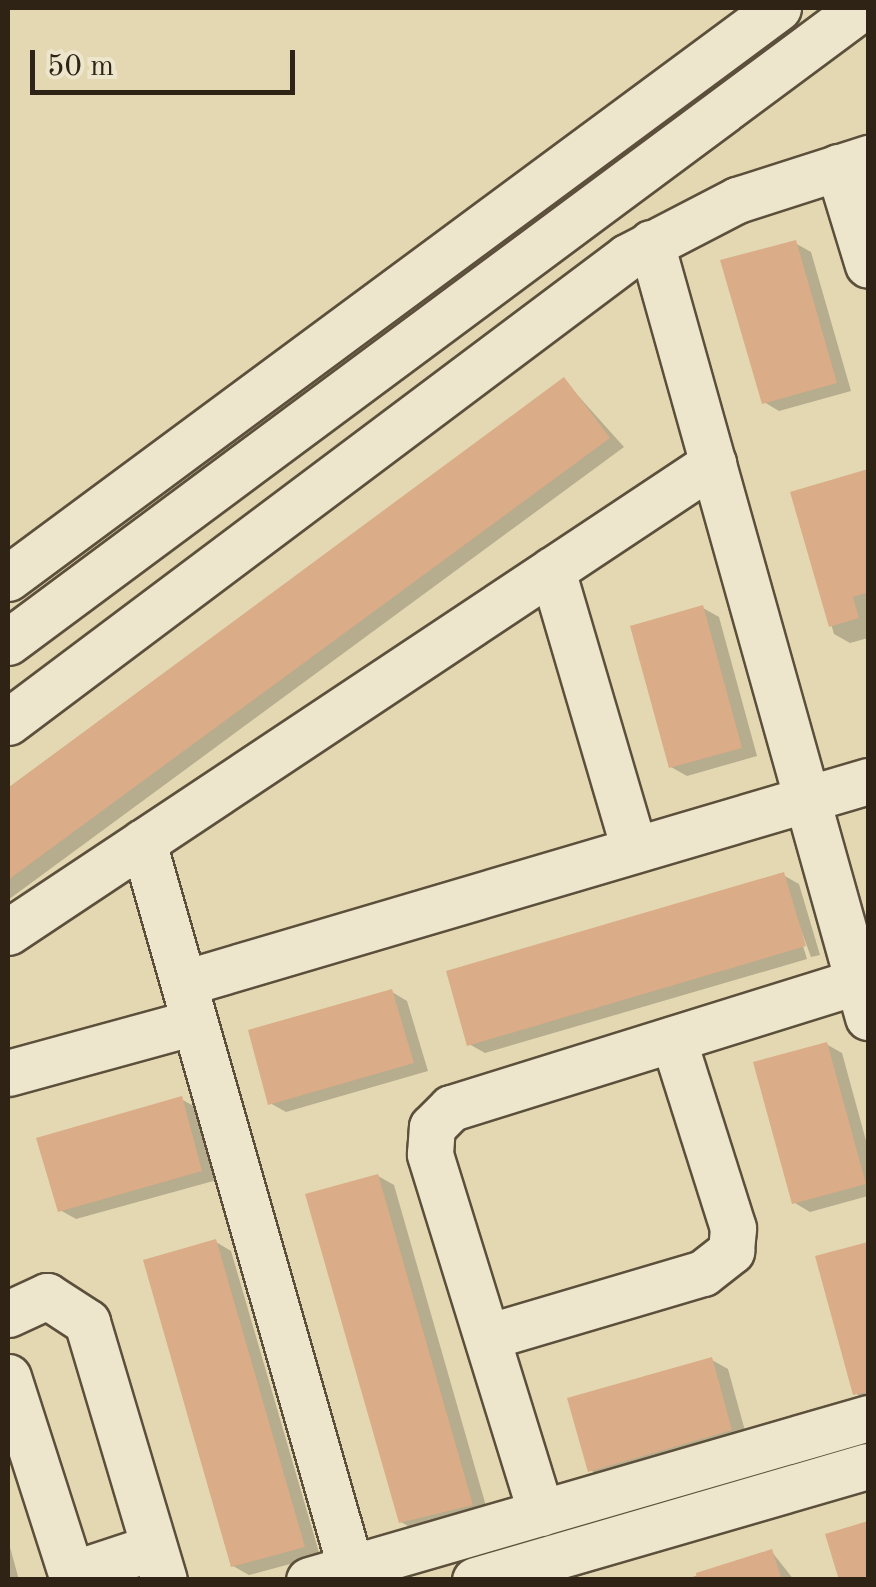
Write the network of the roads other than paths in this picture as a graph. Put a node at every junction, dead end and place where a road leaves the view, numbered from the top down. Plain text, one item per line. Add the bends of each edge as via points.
1 (778, 8) edge
2 (861, 8) edge
3 (853, 162) edge
4 (651, 244) junction
5 (868, 265) edge
6 (713, 463) junction
7 (552, 570) junction
8 (8, 578) edge
9 (8, 642) edge
10 (8, 722) edge
11 (868, 781) edge
12 (807, 798) junction
13 (143, 842) junction
14 (634, 850) junction
15 (8, 932) edge
16 (864, 999) edge
17 (189, 1002) junction
18 (674, 1039) junction
19 (8, 1073) edge
20 (8, 1314) edge
21 (490, 1336) junction
22 (8, 1377) edge
23 (868, 1418) edge
24 (868, 1466) edge
25 (541, 1512) junction
26 (159, 1564) edge
27 (338, 1575) edge
28 (72, 1577) edge
29 (475, 1580) edge

1 - 8 street
2 - 9 street
3 - 4 street via 737,200
3 - 5 street
4 - 6 street
4 - 10 street
6 - 7 street
6 - 12 street
7 - 13 street
7 - 14 street
11 - 12 street
12 - 14 street
12 - 16 street
13 - 15 street
13 - 17 street
14 - 17 street
16 - 18 street
17 - 19 street
17 - 27 street
18 - 21 street via 450,1108 432,1127 430,1154
18 - 21 street via 734,1228 731,1252 703,1273
20 - 26 street via 47,1296 87,1322
21 - 25 street
22 - 28 street
23 - 25 street
24 - 29 street
25 - 27 street
26 - 28 street

